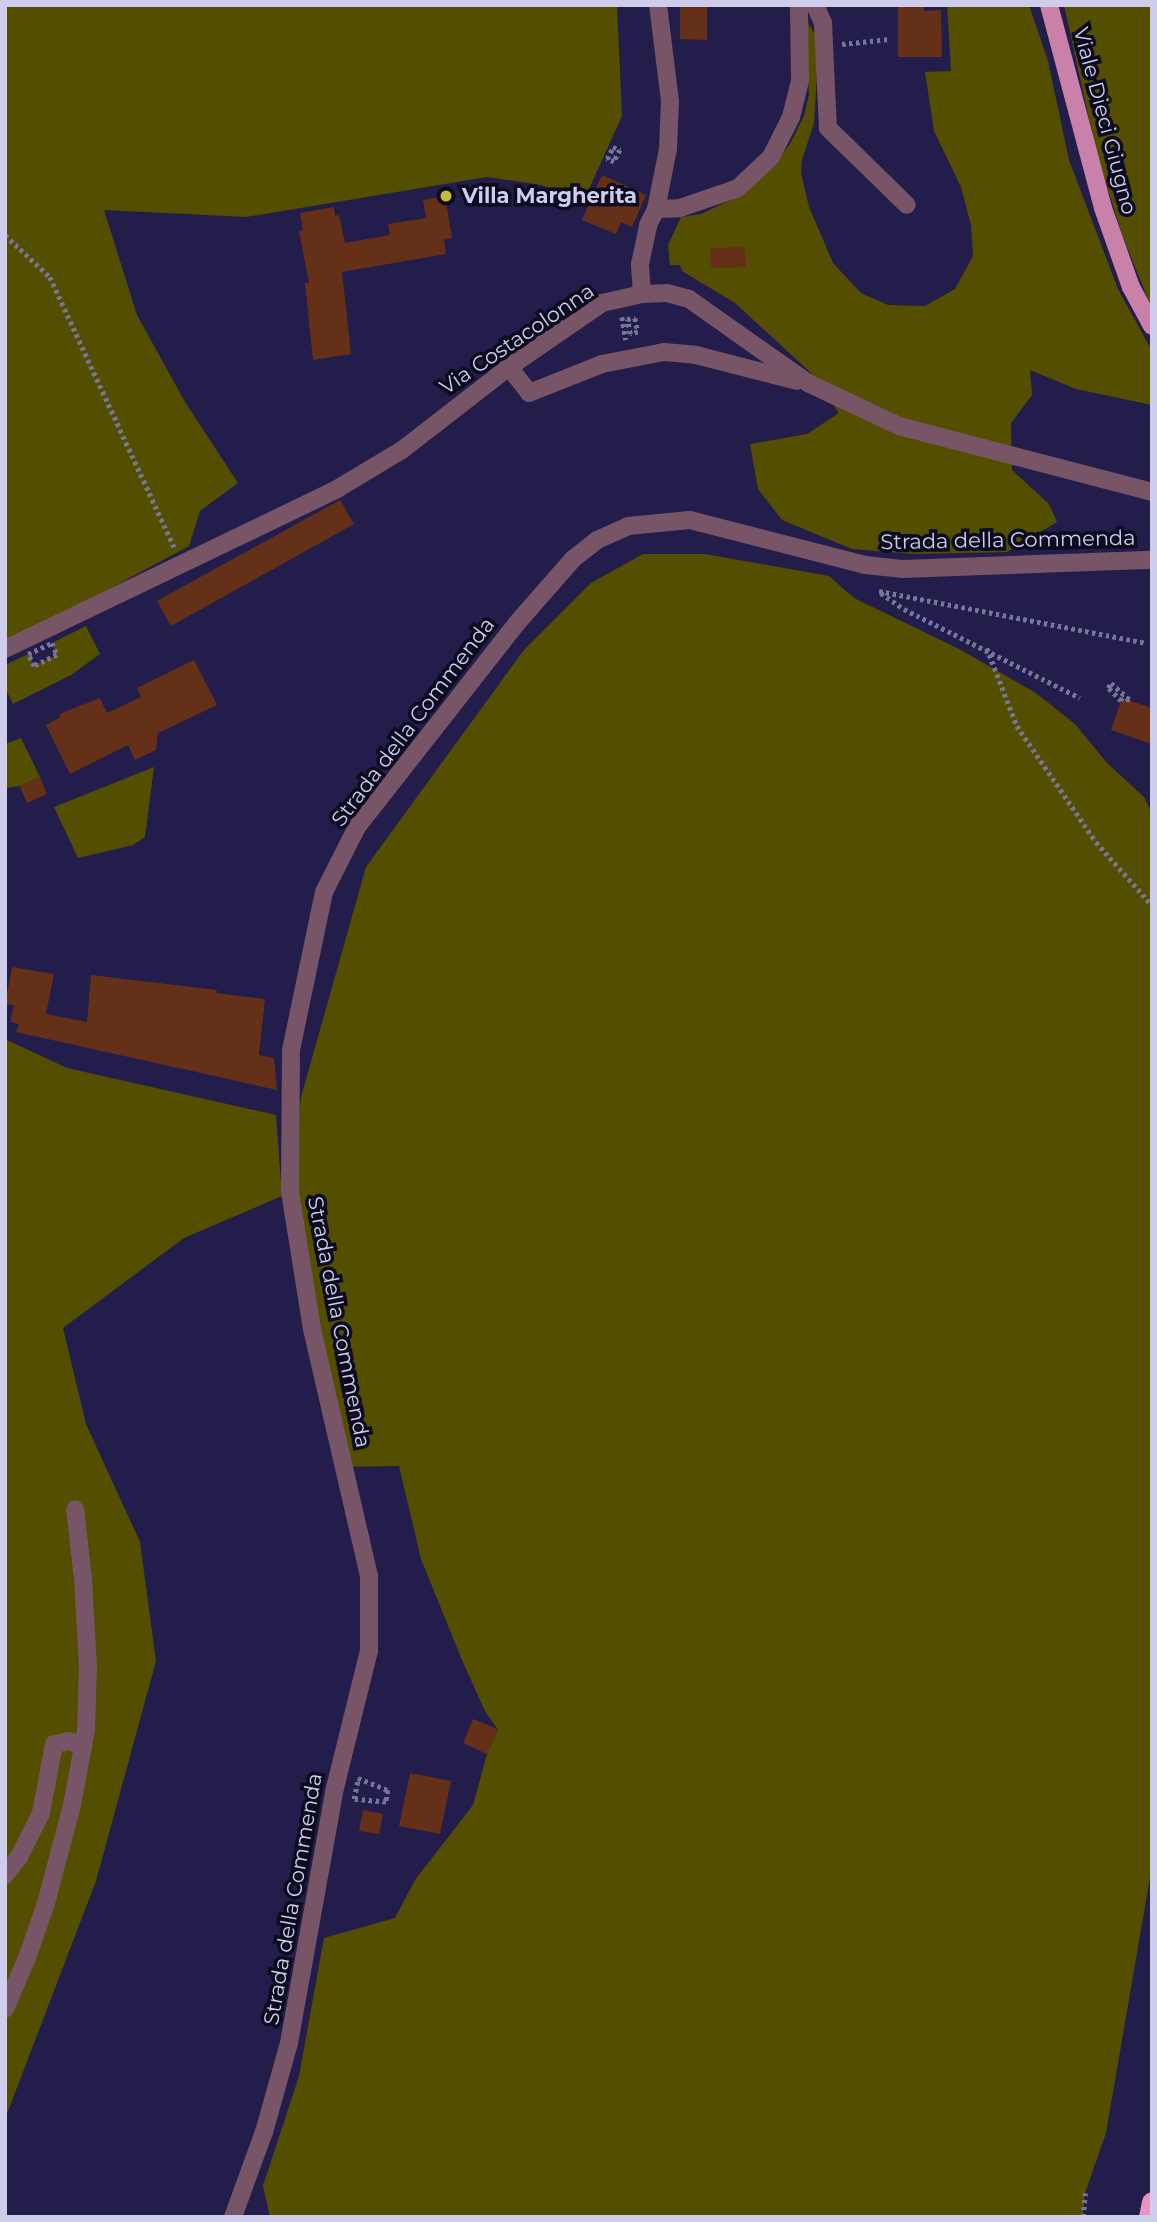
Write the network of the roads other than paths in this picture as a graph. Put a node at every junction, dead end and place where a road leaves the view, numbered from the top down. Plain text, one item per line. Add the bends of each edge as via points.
1 (658, 5) edge
2 (799, 5) edge
3 (815, 5) edge
4 (1049, 5) edge
5 (907, 205) dead end
6 (656, 209) junction
7 (642, 293) junction
8 (1152, 326) edge
9 (509, 367) junction
10 (808, 383) junction
11 (1152, 492) edge
12 (1152, 560) edge
13 (5, 649) edge
14 (75, 1509) dead end
15 (83, 1746) junction
16 (5, 1875) edge
17 (5, 2008) edge
18 (1152, 2202) edge
19 (233, 2217) edge
20 (1149, 2217) edge

1 - 6 street via 670,101 668,149
2 - 6 street via 800,80 792,117 771,158 738,188 680,208
3 - 5 street via 823,23 828,128
4 - 8 main road, Viale Dieci Giugno via 1103,208 1131,287
6 - 7 street via 640,264
7 - 9 street, Via Costacolonna via 602,303
7 - 10 street, Via Costacolonna via 689,299
9 - 10 street via 529,393 602,364 664,352 696,355
9 - 13 street, Via Costacolonna via 402,450 337,489
10 - 11 street, Via Costacolonna via 900,426
12 - 19 street, Strada della Commenda via 902,569 865,565 690,520 628,526 597,540 573,559 357,827 324,891 292,1050 289,1192 312,1329 369,1576 369,1651 335,1788 289,2043
14 - 15 street via 88,1668
15 - 16 street via 69,1741 54,1744 41,1813
15 - 17 street via 46,1903
18 - 20 highway

